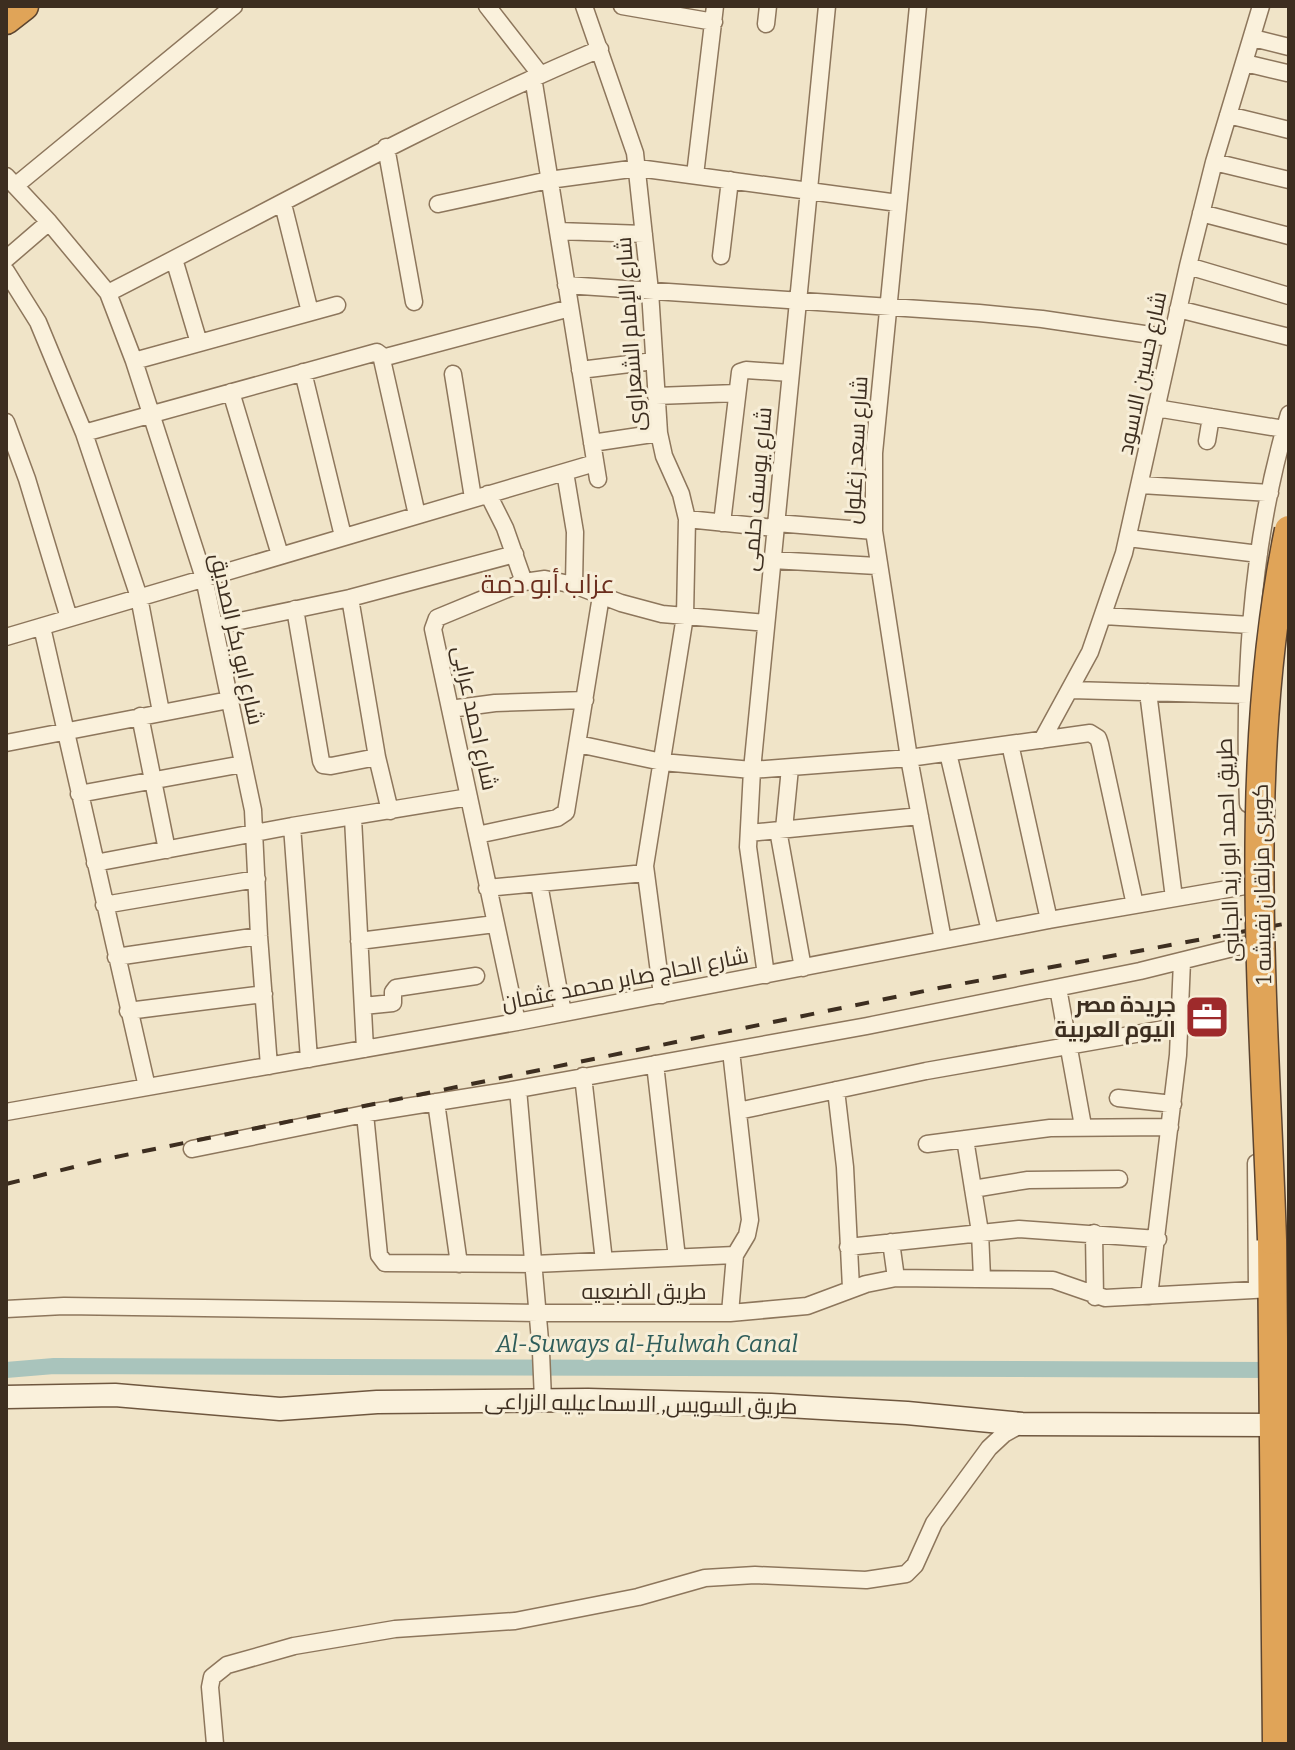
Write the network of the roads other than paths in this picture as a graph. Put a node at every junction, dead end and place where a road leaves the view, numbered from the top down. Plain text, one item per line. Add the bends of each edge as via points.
1 (24, 6) edge
2 (234, 6) edge
3 (487, 6) edge
4 (584, 6) edge
5 (622, 6) edge
6 (768, 6) edge
7 (827, 6) edge
8 (918, 6) edge
9 (1261, 6) edge
10 (714, 14) edge
11 (6, 20) edge
12 (766, 24) dead end
13 (1253, 38) junction
14 (1289, 47) edge
15 (600, 49) junction
16 (1245, 63) junction
17 (1287, 73) edge
18 (536, 76) junction
19 (1228, 115) junction
20 (1289, 130) edge
21 (386, 147) junction
22 (1214, 162) junction
23 (638, 168) junction
24 (695, 175) junction
25 (549, 180) junction
26 (730, 180) junction
27 (1289, 180) edge
28 (10, 181) edge
29 (808, 190) junction
30 (898, 203) junction
31 (283, 204) junction
32 (438, 204) dead end
33 (1201, 213) junction
34 (49, 222) junction
35 (558, 231) junction
36 (644, 234) junction
37 (1289, 236) edge
38 (721, 256) dead end
39 (6, 259) edge
40 (174, 259) junction
41 (1188, 266) junction
42 (6, 271) edge
43 (566, 285) junction
44 (650, 291) junction
45 (108, 293) junction
46 (1289, 296) edge
47 (797, 301) junction
48 (414, 302) dead end
49 (337, 305) dead end
50 (570, 308) junction
51 (887, 308) junction
52 (1178, 309) junction
53 (310, 312) junction
54 (1289, 337) edge
55 (1171, 338) junction
56 (199, 343) junction
57 (382, 358) junction
58 (134, 361) junction
59 (654, 361) junction
60 (580, 370) junction
61 (303, 372) junction
62 (790, 373) junction
63 (453, 374) dead end
64 (231, 392) junction
65 (737, 393) junction
66 (656, 396) junction
67 (1156, 408) junction
68 (150, 413) junction
69 (1211, 417) junction
70 (1287, 421) edge
71 (7, 431) edge
72 (84, 433) junction
73 (659, 433) junction
74 (1207, 441) dead end
75 (592, 443) junction
76 (565, 472) junction
77 (1141, 485) junction
78 (1270, 493) junction
79 (481, 496) junction
80 (417, 515) junction
81 (687, 519) junction
82 (722, 523) junction
83 (776, 526) junction
84 (1289, 530) edge
85 (874, 531) junction
86 (343, 536) junction
87 (1128, 538) junction
88 (515, 554) junction
89 (1259, 554) junction
90 (280, 555) junction
91 (772, 560) junction
92 (877, 566) junction
93 (204, 578) junction
94 (524, 582) junction
95 (574, 585) junction
96 (601, 596) junction
97 (139, 597) junction
98 (350, 598) junction
99 (295, 609) junction
100 (685, 616) junction
101 (1104, 616) junction
102 (69, 618) junction
103 (766, 623) junction
104 (1250, 625) junction
105 (216, 626) junction
106 (42, 627) junction
107 (6, 637) edge
108 (1071, 690) junction
109 (1148, 692) junction
110 (1247, 695) junction
111 (229, 700) junction
112 (585, 700) junction
113 (450, 709) junction
114 (161, 712) junction
115 (140, 716) junction
116 (65, 730) junction
117 (1042, 740) junction
118 (6, 743) edge
119 (578, 744) junction
120 (1010, 744) junction
121 (948, 753) junction
122 (377, 757) junction
123 (909, 758) junction
124 (662, 762) junction
125 (243, 764) junction
126 (790, 768) junction
127 (752, 770) junction
128 (153, 779) junction
129 (79, 794) junction
130 (469, 797) junction
131 (390, 811) junction
132 (920, 816) junction
133 (353, 818) junction
134 (292, 826) junction
135 (781, 829) junction
136 (256, 833) junction
137 (749, 833) junction
138 (477, 835) junction
139 (167, 850) junction
140 (95, 863) junction
141 (645, 873) junction
142 (257, 879) junction
143 (539, 884) junction
144 (1251, 885) junction
145 (487, 888) junction
146 (1174, 898) junction
147 (104, 905) junction
148 (1135, 905) junction
149 (1049, 920) junction
150 (495, 924) junction
151 (990, 931) junction
152 (259, 936) junction
153 (943, 940) junction
154 (359, 941) junction
155 (1253, 943) junction
156 (116, 957) junction
157 (1182, 961) junction
158 (803, 968) junction
159 (766, 975) junction
160 (476, 976) dead end
161 (1058, 988) junction
162 (264, 994) junction
163 (662, 995) junction
164 (363, 1006) junction
165 (128, 1011) junction
166 (563, 1013) junction
167 (517, 1022) junction
168 (1181, 1026) junction
169 (1067, 1046) junction
170 (365, 1049) junction
171 (731, 1051) junction
172 (309, 1059) junction
173 (655, 1064) junction
174 (269, 1066) junction
175 (583, 1076) junction
176 (147, 1087) junction
177 (518, 1089) junction
178 (836, 1090) junction
179 (1118, 1098) dead end
180 (436, 1102) junction
181 (1173, 1104) junction
182 (738, 1111) junction
183 (6, 1112) edge
184 (365, 1114) junction
185 (1083, 1126) junction
186 (1170, 1127) junction
187 (965, 1139) junction
188 (927, 1144) dead end
189 (192, 1149) dead end
190 (1119, 1179) dead end
191 (973, 1189) junction
192 (980, 1232) junction
193 (1094, 1233) junction
194 (1158, 1239) junction
195 (891, 1242) junction
196 (848, 1247) junction
197 (735, 1255) junction
198 (677, 1258) junction
199 (604, 1261) junction
200 (459, 1264) junction
201 (534, 1264) junction
202 (896, 1278) junction
203 (982, 1278) junction
204 (851, 1288) junction
205 (1149, 1296) junction
206 (1095, 1297) junction
207 (1268, 1298) junction
208 (6, 1309) edge
209 (538, 1313) junction
210 (730, 1313) junction
211 (6, 1397) edge
212 (543, 1400) junction
213 (1276, 1416) junction
214 (1022, 1424) junction
215 (215, 1744) edge
216 (1277, 1744) edge

1 - 11 highway
2 - 28 street
3 - 18 street
4 - 15 street, شارع الإمام الشعراوى
5 - 10 street
6 - 12 street
7 - 29 street, شارع يوسف حلمى
8 - 30 street, شارع سعد زغلول
9 - 13 street, شارع حسين الاسود
10 - 24 street
13 - 14 street
13 - 16 street, شارع حسين الاسود
15 - 18 street
15 - 23 street, شارع الإمام الشعراوى
16 - 17 street
16 - 19 street, شارع حسين الاسود
18 - 21 street
18 - 25 street
19 - 20 street
19 - 22 street, شارع حسين الاسود
21 - 31 street
21 - 48 street
22 - 27 street
22 - 33 street, شارع حسين الاسود
23 - 24 street
23 - 25 street
23 - 36 street, شارع الإمام الشعراوى
24 - 26 street
25 - 32 street
25 - 35 street
26 - 29 street
26 - 38 street
28 - 34 street, شارع ابو بكر الصديق
29 - 30 street
29 - 47 street, شارع يوسف حلمى
30 - 51 street, شارع سعد زغلول
31 - 40 street
31 - 53 street
33 - 37 street
33 - 41 street, شارع حسين الاسود
34 - 39 street
34 - 45 street, شارع ابو بكر الصديق
35 - 36 street
35 - 43 street
36 - 44 street, شارع الإمام الشعراوى
40 - 45 street
40 - 56 street
41 - 46 street
41 - 52 street, شارع حسين الاسود
42 - 72 street via 38,322
43 - 44 street
43 - 50 street
44 - 47 street
44 - 59 street, شارع الإمام الشعراوى
45 - 58 street, شارع ابو بكر الصديق
47 - 51 street
47 - 62 street, شارع يوسف حلمى
49 - 53 street
50 - 57 street
50 - 60 street
51 - 55 street via 1042,319
51 - 85 street, شارع سعد زغلول via 874,453
52 - 54 street
52 - 55 street, شارع حسين الاسود
53 - 56 street
55 - 67 street, شارع حسين الاسود
56 - 58 street
57 - 61 street via 375,352
57 - 80 street
58 - 68 street, شارع ابو بكر الصديق
59 - 60 street
59 - 66 street, شارع الإمام الشعراوى
60 - 75 street
61 - 64 street
61 - 86 street
62 - 65 street via 743,370
62 - 83 street, شارع يوسف حلمى
63 - 79 street
64 - 68 street
64 - 90 street
65 - 66 street
65 - 82 street
66 - 73 street, شارع الإمام الشعراوى
67 - 69 street
67 - 77 street, شارع حسين الاسود
68 - 72 street
68 - 93 street, شارع ابو بكر الصديق
69 - 70 street
69 - 74 street
70 - 78 street, طريق احمد ابو زيد الجانبى
71 - 102 street
72 - 97 street
73 - 75 street
73 - 81 street, شارع الإمام الشعراوى
75 - 76 street via 596,471
76 - 79 street
76 - 95 street via 575,532
77 - 78 street
77 - 87 street, شارع حسين الاسود
78 - 89 street, طريق احمد ابو زيد الجانبى
79 - 80 street
79 - 88 street
80 - 86 street
81 - 82 street
81 - 100 street, شارع الإمام الشعراوى
82 - 83 street
83 - 85 street
83 - 91 street, شارع يوسف حلمى
84 - 207 highway, كوبرى مزلقان نفيشه 1, bridge via 1270,635 1262,733 1260,871 1272,1240
85 - 92 street, شارع سعد زغلول
86 - 90 street
87 - 89 street
87 - 101 street, شارع حسين الاسود
88 - 94 street
88 - 98 street
89 - 104 street, طريق احمد ابو زيد الجانبى
90 - 93 street
91 - 92 street
91 - 103 street, شارع يوسف حلمى
92 - 123 street, شارع سعد زغلول
93 - 97 street
93 - 105 street, شارع ابو بكر الصديق
94 - 95 street, شارع احمد عرابى
94 - 113 street, شارع احمد عرابى via 435,621
95 - 96 street, شارع احمد عرابى
96 - 100 street, شارع احمد عرابى
96 - 112 street
97 - 102 street
97 - 114 street
98 - 99 street
98 - 122 street
99 - 105 street
99 - 122 street via 323,765
100 - 103 street, شارع احمد عرابى
100 - 124 street, شارع الإمام الشعراوى
101 - 104 street
101 - 108 street, شارع حسين الاسود
102 - 106 street
103 - 127 street, شارع يوسف حلمى
104 - 110 street, طريق احمد ابو زيد الجانبى
105 - 111 street, شارع ابو بكر الصديق
106 - 107 street
106 - 116 street
108 - 109 street
108 - 117 street, شارع حسين الاسود
109 - 110 street
109 - 146 street
110 - 144 street, طريق احمد ابو زيد الجانبى
111 - 114 street
111 - 125 street, شارع ابو بكر الصديق
112 - 113 street
112 - 119 street
113 - 130 street, شارع احمد عرابى
114 - 115 street
115 - 116 street
115 - 128 street
116 - 118 street
116 - 129 street
117 - 120 street
117 - 148 street via 1090,733 1098,738
119 - 124 street
119 - 138 street via 563,816
120 - 121 street
120 - 149 street
121 - 123 street
121 - 151 street
122 - 131 street
123 - 126 street
123 - 132 street, شارع سعد زغلول
124 - 127 street
124 - 141 street, شارع الإمام الشعراوى
125 - 128 street
125 - 136 street, شارع ابو بكر الصديق
126 - 127 street
126 - 135 street
127 - 137 street, شارع يوسف حلمى
128 - 129 street
128 - 139 street
129 - 140 street
130 - 131 street
130 - 138 street, شارع احمد عرابى
131 - 133 street
132 - 135 street
132 - 153 street, شارع سعد زغلول
133 - 134 street
133 - 154 street
134 - 136 street
134 - 172 street
135 - 137 street
135 - 158 street
136 - 139 street
136 - 142 street, شارع ابو بكر الصديق
137 - 159 street, شارع يوسف حلمى
138 - 145 street, شارع احمد عرابى
139 - 140 street
140 - 147 street
141 - 143 street
141 - 163 street, شارع الإمام الشعراوى
142 - 147 street
142 - 152 street, شارع ابو بكر الصديق
143 - 145 street
143 - 166 street
144 - 146 street, شارع الحاج صابر محمد عثمان
144 - 155 street, طريق احمد ابو زيد الجانبى
145 - 150 street, شارع احمد عرابى
146 - 148 street, شارع الحاج صابر محمد عثمان
147 - 156 street
148 - 149 street, شارع الحاج صابر محمد عثمان
149 - 151 street, شارع الحاج صابر محمد عثمان
150 - 154 street
150 - 167 street, شارع احمد عرابى
151 - 153 street, شارع الحاج صابر محمد عثمان
152 - 156 street
152 - 162 street, شارع ابو بكر الصديق
153 - 158 street, شارع الحاج صابر محمد عثمان
154 - 164 street
155 - 157 street
155 - 207 street, طريق احمد ابو زيد الجانبى
156 - 165 street
157 - 161 street
157 - 168 street
158 - 159 street, شارع الحاج صابر محمد عثمان
159 - 163 street, شارع الحاج صابر محمد عثمان
160 - 164 street via 396,988 392,1003
161 - 169 street
161 - 171 street
162 - 165 street
162 - 174 street, شارع ابو بكر الصديق
163 - 166 street, شارع الحاج صابر محمد عثمان
164 - 170 street
165 - 176 street
166 - 167 street, شارع الحاج صابر محمد عثمان
167 - 170 street, شارع الحاج صابر محمد عثمان
168 - 169 street
168 - 181 street
169 - 178 street
169 - 185 street
170 - 172 street, شارع الحاج صابر محمد عثمان
171 - 173 street
171 - 182 street
172 - 174 street, شارع الحاج صابر محمد عثمان
173 - 175 street
173 - 198 street
174 - 176 street, شارع الحاج صابر محمد عثمان
175 - 177 street
175 - 199 street
176 - 183 street, شارع الحاج صابر محمد عثمان
177 - 180 street
177 - 201 street
178 - 182 street
178 - 196 street
179 - 181 street
180 - 184 street
180 - 200 street
181 - 186 street
182 - 197 street via 750,1220
184 - 189 street
184 - 200 street via 381,1261
185 - 186 street
185 - 187 street
186 - 194 street
187 - 188 street
187 - 191 street
190 - 191 street via 1028,1180
191 - 192 street
192 - 193 street
192 - 195 street
192 - 203 street
193 - 194 street
193 - 206 street
194 - 205 street
195 - 196 street
195 - 202 street
196 - 204 street
197 - 198 street
197 - 210 street
198 - 199 street
199 - 201 street
200 - 201 street
201 - 209 street
202 - 203 street, طريق الضبعيه
202 - 204 street, طريق الضبعيه
203 - 206 street, طريق الضبعيه via 1053,1280
204 - 210 street, طريق الضبعيه via 807,1306
205 - 206 street, طريق الضبعيه
205 - 207 street, طريق الضبعيه
207 - 213 highway, كوبرى مزلقان نفيشه 1
208 - 209 street, طريق الضبعيه
209 - 210 street, طريق الضبعيه
209 - 212 street
211 - 212 main road, طريق السويس, الاسماعيليه الزراعى via 115,1395 280,1409
212 - 214 main road, طريق السويس, الاسماعيليه الزراعى via 771,1405
213 - 214 main road, طريق السويس, الاسماعيليه الزراعى
213 - 216 highway, كوبرى مزلقان نفيشه 1
214 - 215 street via 989,1448 934,1523 906,1574 866,1580 705,1578 515,1621 395,1629 294,1646 227,1665 212,1677

